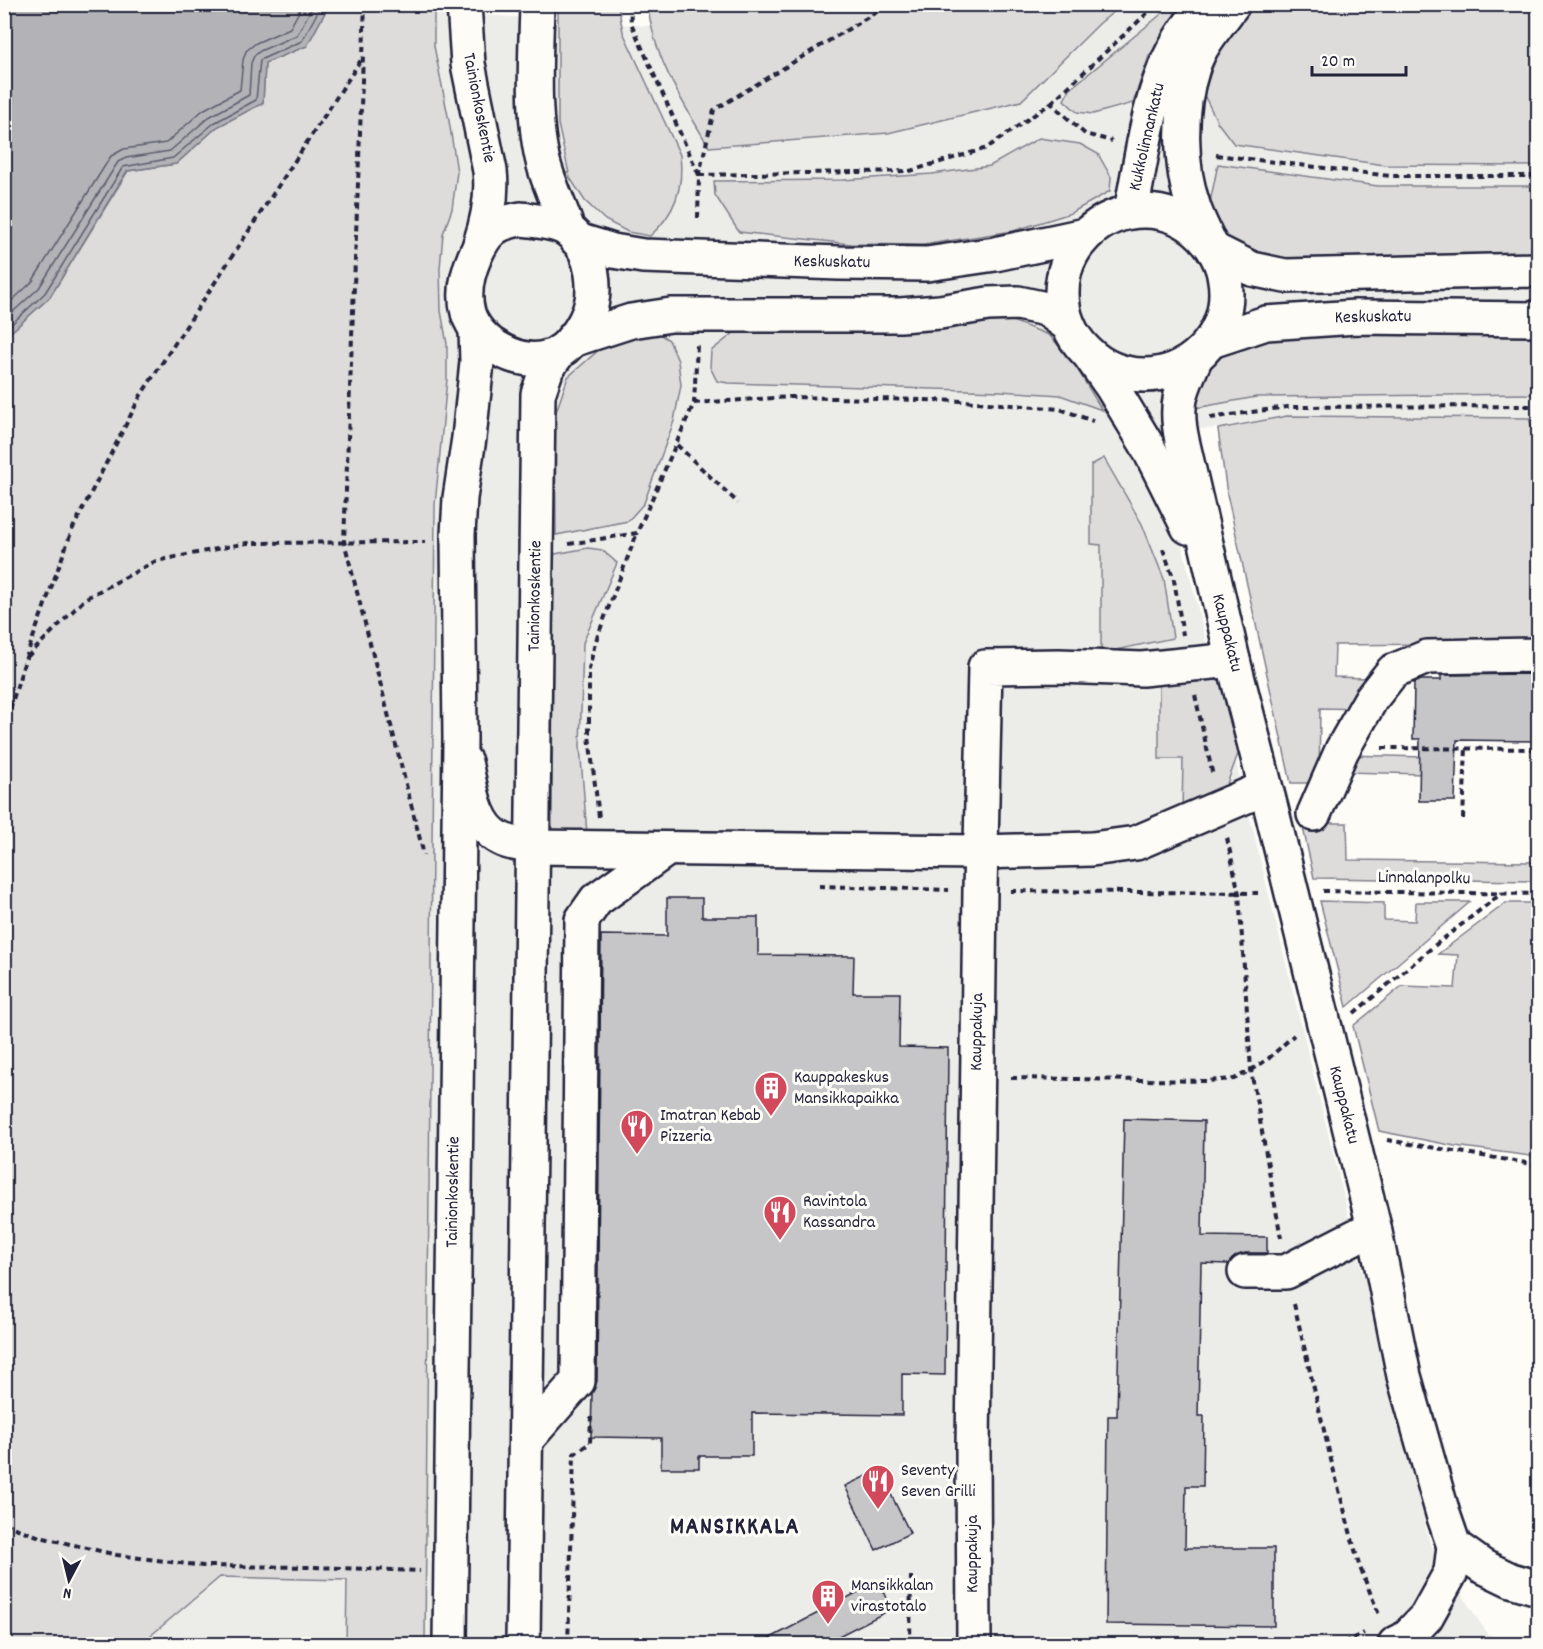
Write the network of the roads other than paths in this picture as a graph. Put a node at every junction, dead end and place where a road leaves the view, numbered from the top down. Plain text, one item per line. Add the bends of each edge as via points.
1 (464, 4) edge
2 (537, 4) edge
3 (1208, 4) edge
4 (1233, 4) edge
5 (1131, 211) junction
6 (573, 235) junction
7 (1085, 235) junction
8 (1212, 246) junction
9 (479, 247) junction
10 (1539, 270) edge
11 (1539, 319) edge
12 (1068, 325) junction
13 (476, 330) junction
14 (566, 346) junction
15 (1204, 349) junction
16 (1089, 354) junction
17 (1211, 571) junction
18 (1539, 655) edge
19 (1233, 660) junction
20 (460, 739) junction
21 (1265, 788) junction
22 (1314, 814) dead end
23 (533, 847) junction
24 (667, 849) junction
25 (980, 852) junction
26 (1374, 1227) junction
27 (1245, 1272) dead end
28 (526, 1440) junction
29 (1454, 1546) junction
30 (1539, 1588) edge
31 (1385, 1631) edge
32 (974, 1643) edge
33 (450, 1644) edge
34 (523, 1644) edge

1 - 9 main road, Tainionkoskentie via 468,64 492,188
2 - 6 main road via 538,131 544,165
3 - 5 main road, Kukkolinnankatu via 1182,35 1155,93
4 - 8 main road, Kukkolinnankatu via 1193,65 1182,133 1193,207
5 - 7 main road via 1106,219
5 - 8 main road via 1155,211 1179,218 1199,231
6 - 7 main road, Keskuskatu via 613,251 643,256 927,264
6 - 9 main road via 544,222 521,219 503,222 490,231
6 - 14 main road via 588,258 592,298 589,313
7 - 12 main road via 1065,268 1062,307
8 - 10 main road via 1251,269 1285,276
8 - 15 main road via 1224,272 1227,295 1222,319
9 - 13 main road via 470,267 466,298
11 - 15 main road, Keskuskatu via 1356,317 1266,323
12 - 14 main road via 1046,309 1018,303 900,315 671,315 631,321
12 - 16 main road
13 - 14 main road via 494,346 521,357 542,359
13 - 20 main road, Tainionkoskentie via 477,362 458,535
14 - 23 main road, Tainionkoskentie via 547,368 538,394
15 - 16 main road via 1167,372 1150,375 1118,371
15 - 17 main road, Kauppakatu via 1178,399 1178,423
16 - 17 main road, Kauppakatu via 1148,445
17 - 19 main road, Kauppakatu
18 - 22 main road via 1427,657 1393,671 1371,699 1342,750
19 - 21 main road, Kauppakatu
19 - 25 main road, Kauppakuja via 1142,669 985,667
20 - 23 main road, Tainionkoskentie via 477,812 488,831 502,840
20 - 33 main road, Tainionkoskentie
21 - 25 main road, Tainionkoskentie via 1136,843 1092,849
21 - 26 main road, Kauppakatu
23 - 24 main road, Tainionkoskentie
23 - 28 main road, Tainionkoskentie
24 - 25 main road, Tainionkoskentie
24 - 28 main road via 596,900 582,920 578,1381
25 - 32 main road, Kauppakuja
26 - 27 main road via 1286,1272
26 - 29 main road, Kauppakatu via 1404,1376
28 - 34 main road, Tainionkoskentie
29 - 30 main road via 1482,1566
29 - 31 main road via 1451,1572 1426,1617

